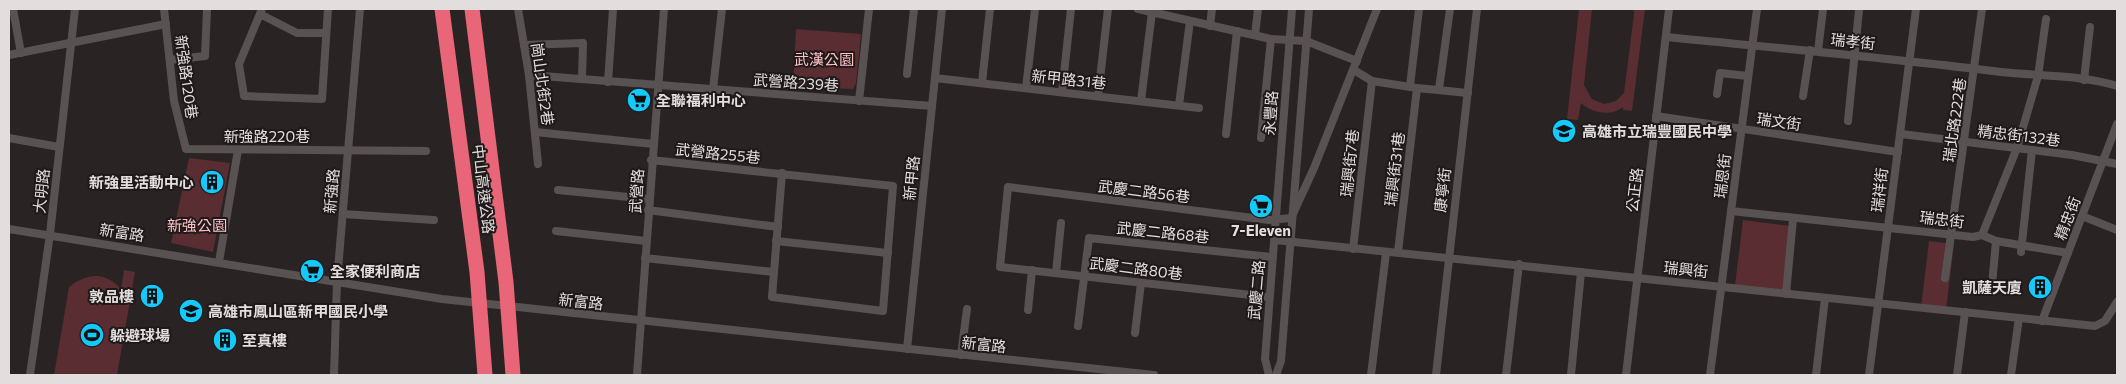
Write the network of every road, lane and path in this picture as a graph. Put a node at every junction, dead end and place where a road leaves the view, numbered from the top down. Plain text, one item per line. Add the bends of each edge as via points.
1 (13, 9) edge
2 (75, 9) edge
3 (164, 9) edge
4 (207, 9) edge
5 (328, 9) edge
6 (360, 9) edge
7 (442, 9) edge
8 (472, 9) edge
9 (518, 9) edge
10 (613, 9) edge
11 (664, 9) edge
12 (722, 9) edge
13 (869, 9) edge
14 (914, 9) edge
15 (942, 9) edge
16 (990, 9) edge
17 (1035, 9) edge
18 (1071, 9) edge
19 (1108, 9) edge
20 (1138, 9) edge
21 (1212, 9) edge
22 (1258, 9) edge
23 (1292, 9) edge
24 (1309, 9) edge
25 (1377, 9) edge
26 (1419, 9) edge
27 (1450, 9) edge
28 (1477, 9) edge
29 (1669, 9) edge
30 (1756, 9) edge
31 (1823, 9) edge
32 (1916, 9) edge
33 (1982, 9) edge
34 (1859, 10) edge
35 (261, 11) edge
36 (1152, 12) junction
37 (1172, 13) edge
38 (2046, 19) dead end
39 (1190, 21) junction
40 (166, 24) junction
41 (1210, 26) junction
42 (2090, 27) dead end
43 (326, 32) junction
44 (1237, 32) junction
45 (1255, 35) junction
46 (1666, 37) junction
47 (1271, 39) junction
48 (1289, 39) junction
49 (1306, 41) junction
50 (71, 43) junction
51 (524, 45) junction
52 (1752, 45) junction
53 (1810, 50) junction
54 (1818, 51) junction
55 (22, 52) junction
56 (9, 55) edge
57 (1854, 56) junction
58 (170, 60) junction
59 (1910, 60) junction
60 (1357, 62) junction
61 (1975, 68) junction
62 (1354, 70) junction
63 (907, 74) dead end
64 (529, 75) junction
65 (1748, 76) junction
66 (2038, 76) junction
67 (935, 78) junction
68 (582, 79) junction
69 (2084, 80) junction
70 (1372, 81) junction
71 (608, 82) junction
72 (982, 83) junction
73 (657, 86) junction
74 (2117, 86) edge
75 (1414, 87) junction
76 (1026, 88) junction
77 (713, 89) junction
78 (1439, 89) junction
79 (1062, 92) junction
80 (1468, 93) junction
81 (1718, 94) dead end
82 (1098, 96) junction
83 (1803, 96) dead end
84 (859, 101) junction
85 (1141, 101) junction
86 (1179, 105) junction
87 (932, 106) junction
88 (1199, 108) dead end
89 (1656, 116) junction
90 (1848, 121) dead end
91 (2117, 124) edge
92 (1741, 129) junction
93 (535, 132) junction
94 (1226, 134) dead end
95 (1900, 134) junction
96 (9, 138) edge
97 (1261, 138) dead end
98 (1966, 142) junction
99 (653, 144) junction
100 (60, 147) junction
101 (2017, 148) junction
102 (186, 149) joint
103 (348, 149) junction
104 (238, 150) junction
105 (2032, 150) junction
106 (426, 151) dead end
107 (1898, 152) junction
108 (652, 160) junction
109 (2103, 163) junction
110 (538, 164) dead end
111 (2117, 164) edge
112 (782, 173) junction
113 (558, 190) dead end
114 (649, 199) junction
115 (648, 210) junction
116 (1731, 211) junction
117 (343, 214) junction
118 (2082, 216) junction
119 (1291, 218) junction
120 (1793, 219) junction
121 (434, 220) dead end
122 (1277, 220) junction
123 (1061, 223) dead end
124 (1889, 226) junction
125 (778, 227) junction
126 (9, 229) edge
127 (2117, 230) edge
128 (556, 231) dead end
129 (50, 234) junction
130 (1950, 234) junction
131 (1982, 235) junction
132 (1274, 240) junction
133 (646, 241) junction
134 (776, 241) junction
135 (1996, 241) junction
136 (1290, 242) junction
137 (2022, 248) junction
138 (1353, 249) junction
139 (1398, 252) junction
140 (888, 253) junction
141 (1386, 253) junction
142 (2068, 253) junction
143 (1272, 257) junction
144 (645, 258) junction
145 (1448, 258) junction
146 (219, 262) junction
147 (1519, 264) junction
148 (1000, 267) joint
149 (1032, 270) junction
150 (774, 272) junction
151 (1581, 272) junction
152 (1056, 273) junction
153 (1084, 276) junction
154 (1638, 278) junction
155 (1945, 278) dead end
156 (336, 281) junction
157 (1141, 282) junction
158 (1992, 285) dead end
159 (1721, 287) junction
160 (1786, 294) junction
161 (1270, 298) junction
162 (1825, 298) junction
163 (2117, 302) edge
164 (1879, 304) junction
165 (967, 309) dead end
166 (1028, 310) dead end
167 (1965, 312) junction
168 (2019, 318) junction
169 (641, 321) junction
170 (2042, 321) junction
171 (1078, 326) dead end
172 (1135, 333) dead end
173 (907, 349) junction
174 (961, 355) junction
175 (1101, 372) edge
176 (30, 375) edge
177 (334, 375) edge
178 (485, 375) edge
179 (514, 375) edge
180 (637, 375) edge
181 (1154, 375) edge
182 (1269, 375) edge
183 (1276, 375) edge
184 (1371, 375) edge
185 (1436, 375) edge
186 (1506, 375) edge
187 (1571, 375) edge
188 (1626, 375) edge
189 (1710, 375) edge
190 (1816, 375) edge
191 (1868, 375) edge
192 (1957, 375) edge
193 (2011, 375) edge

1 - 55 street
2 - 50 street, 大明路
3 - 40 street, 新強路120巷
4 - 58 street via 205,56
5 - 43 street
6 - 103 street, 新強路
7 - 178 highway, 中山高速公路 via 477,272
8 - 179 highway, 中山高速公路 via 506,282
9 - 51 street, 崗山北街2巷
10 - 71 street
11 - 73 street, 武營路
12 - 77 street
13 - 84 street
14 - 63 street
15 - 67 street, 新甲路
16 - 72 street
17 - 76 street
18 - 79 street
19 - 82 street
20 - 36 street
21 - 41 street
22 - 45 street
23 - 48 street, 永豐路
24 - 49 street, 永豐路
25 - 60 street, 武慶二路
26 - 75 street, 瑞興街31巷
27 - 78 street
28 - 80 street, 康寧街
29 - 46 street, 公正路
30 - 52 street, 瑞恩街
31 - 54 street
32 - 59 street, 瑞祥街
33 - 61 street, 瑞北路222巷
34 - 57 street
35 - 43 street via 297,33
35 - 43 street via 239,64 244,96 322,99
36 - 37 street
36 - 85 street
37 - 39 street
38 - 66 street, 瑞忠街
39 - 41 street
39 - 86 street
40 - 50 street
40 - 58 street, 新強路120巷
41 - 44 street
42 - 69 street
44 - 45 street
44 - 94 street
45 - 47 street
46 - 52 street, 瑞孝街
46 - 89 street, 公正路
47 - 48 street
47 - 97 street
48 - 49 street
48 - 122 street, 永豐路
49 - 60 street
49 - 119 street, 永豐路
50 - 55 street
50 - 100 street, 大明路
51 - 64 street, 崗山北街2巷
51 - 68 street via 583,44
52 - 53 street, 瑞孝街
52 - 65 street, 瑞恩街
53 - 54 street, 瑞孝街
53 - 83 street
54 - 57 street, 瑞孝街
55 - 56 street
57 - 59 street, 瑞孝街
57 - 90 street
58 - 102 street, 新強路120巷 via 174,101
59 - 61 street, 瑞孝街
59 - 95 street, 瑞祥街
60 - 62 street, 武慶二路
61 - 66 street, 瑞孝街
61 - 98 street, 瑞北路222巷
62 - 70 street
62 - 119 street, 武慶二路
64 - 68 street, 武營路239巷
64 - 93 street, 崗山北街2巷
65 - 81 street via 1720,73
65 - 92 street, 瑞恩街
66 - 69 street, 瑞孝街
66 - 101 street, 瑞忠街
67 - 72 street, 新甲路31巷
67 - 87 street, 新甲路
68 - 71 street, 武營路239巷
69 - 74 street, 瑞孝街
70 - 75 street
70 - 138 street, 瑞興街7巷
71 - 73 street, 武營路239巷
72 - 76 street, 新甲路31巷
73 - 77 street, 武營路239巷
73 - 99 street, 武營路
75 - 78 street
75 - 139 street, 瑞興街31巷
76 - 79 street, 新甲路31巷
77 - 84 street, 武營路239巷
78 - 80 street
79 - 82 street, 新甲路31巷
80 - 145 street, 康寧街
82 - 85 street, 新甲路31巷
84 - 87 street, 武營路239巷
85 - 86 street, 新甲路31巷
86 - 88 street, 新甲路31巷
87 - 173 street, 新甲路
89 - 92 street, 瑞文街
89 - 154 street, 公正路
91 - 109 street, 精忠街
92 - 107 street, 瑞文街
92 - 116 street, 瑞恩街
93 - 99 street
93 - 110 street, 崗山北街2巷
95 - 98 street, 精忠街132巷
95 - 107 street, 瑞祥街
96 - 100 street
98 - 101 street, 精忠街132巷
98 - 130 street, 瑞北路222巷
99 - 108 street, 武營路
100 - 129 street, 大明路
101 - 105 street, 精忠街132巷
101 - 131 street, 瑞忠街
102 - 104 street, 新強路220巷
103 - 104 street, 新強路220巷
103 - 106 street, 新強路220巷
103 - 117 street, 新強路
104 - 146 street
105 - 109 street, 精忠街132巷
105 - 137 street
107 - 124 street, 瑞祥街
108 - 112 street, 武營路255巷
108 - 114 street, 武營路
109 - 111 street, 精忠街132巷
109 - 118 street, 精忠街
112 - 125 street
112 - 140 street, 武營路255巷 via 893,186
113 - 114 street
114 - 115 street, 武營路
115 - 125 street
115 - 133 street, 武營路
116 - 120 street, 瑞忠街
116 - 159 street, 瑞恩街
117 - 121 street
117 - 156 street, 新強路
118 - 127 street
118 - 142 street, 精忠街
119 - 122 street
119 - 136 street, 武慶二路
120 - 124 street, 瑞忠街
120 - 160 street
122 - 132 street, 武慶二路
122 - 148 street, 武慶二路56巷 via 1008,187
123 - 152 street
124 - 130 street, 瑞忠街
124 - 164 street, 瑞祥街
125 - 134 street
126 - 129 street, 新富路
128 - 133 street
129 - 146 street, 新富路
129 - 176 street, 大明路
130 - 131 street, 瑞忠街
130 - 155 street, 瑞北路222巷
131 - 135 street
132 - 136 street, 瑞興街
132 - 143 street, 武慶二路
133 - 144 street, 武營路
134 - 140 street
134 - 150 street
135 - 137 street
135 - 158 street
136 - 138 street, 瑞興街
136 - 183 street, 武慶二路 via 1280,361
137 - 142 street
138 - 141 street, 瑞興街
139 - 141 street, 瑞興街
139 - 145 street, 瑞興街
140 - 150 street via 884,311 772,296
141 - 184 street
142 - 170 street, 精忠街
143 - 153 street, 武慶二路68巷 via 1089,238
143 - 161 street, 武慶二路
144 - 150 street
144 - 169 street, 武營路
145 - 147 street, 瑞興街
145 - 185 street, 康寧街
146 - 156 street, 新富路
147 - 151 street, 瑞興街
147 - 186 street
148 - 149 street, 武慶二路80巷
149 - 152 street, 武慶二路80巷
149 - 166 street
151 - 154 street, 瑞興街
151 - 187 street
152 - 153 street, 武慶二路80巷
153 - 157 street, 武慶二路80巷
153 - 171 street
154 - 159 street, 瑞興街
154 - 188 street, 公正路
156 - 169 street, 新富路 via 442,299
156 - 177 street, 新強路
157 - 161 street, 武慶二路80巷
157 - 172 street
159 - 160 street, 瑞興街
159 - 189 street, 瑞恩街
160 - 162 street, 瑞興街
161 - 182 street, 武慶二路 via 1265,359
162 - 164 street, 瑞興街
162 - 190 street
163 - 170 street, 瑞興街 via 2105,321 2095,326
164 - 167 street, 瑞興街
164 - 191 street, 瑞祥街
165 - 174 street
167 - 168 street, 瑞興街
167 - 192 street
168 - 170 street, 瑞興街
168 - 193 street
169 - 173 street, 新富路
169 - 180 street, 武營路
173 - 174 street, 新富路
174 - 175 street, 新富路
175 - 181 street, 新富路

